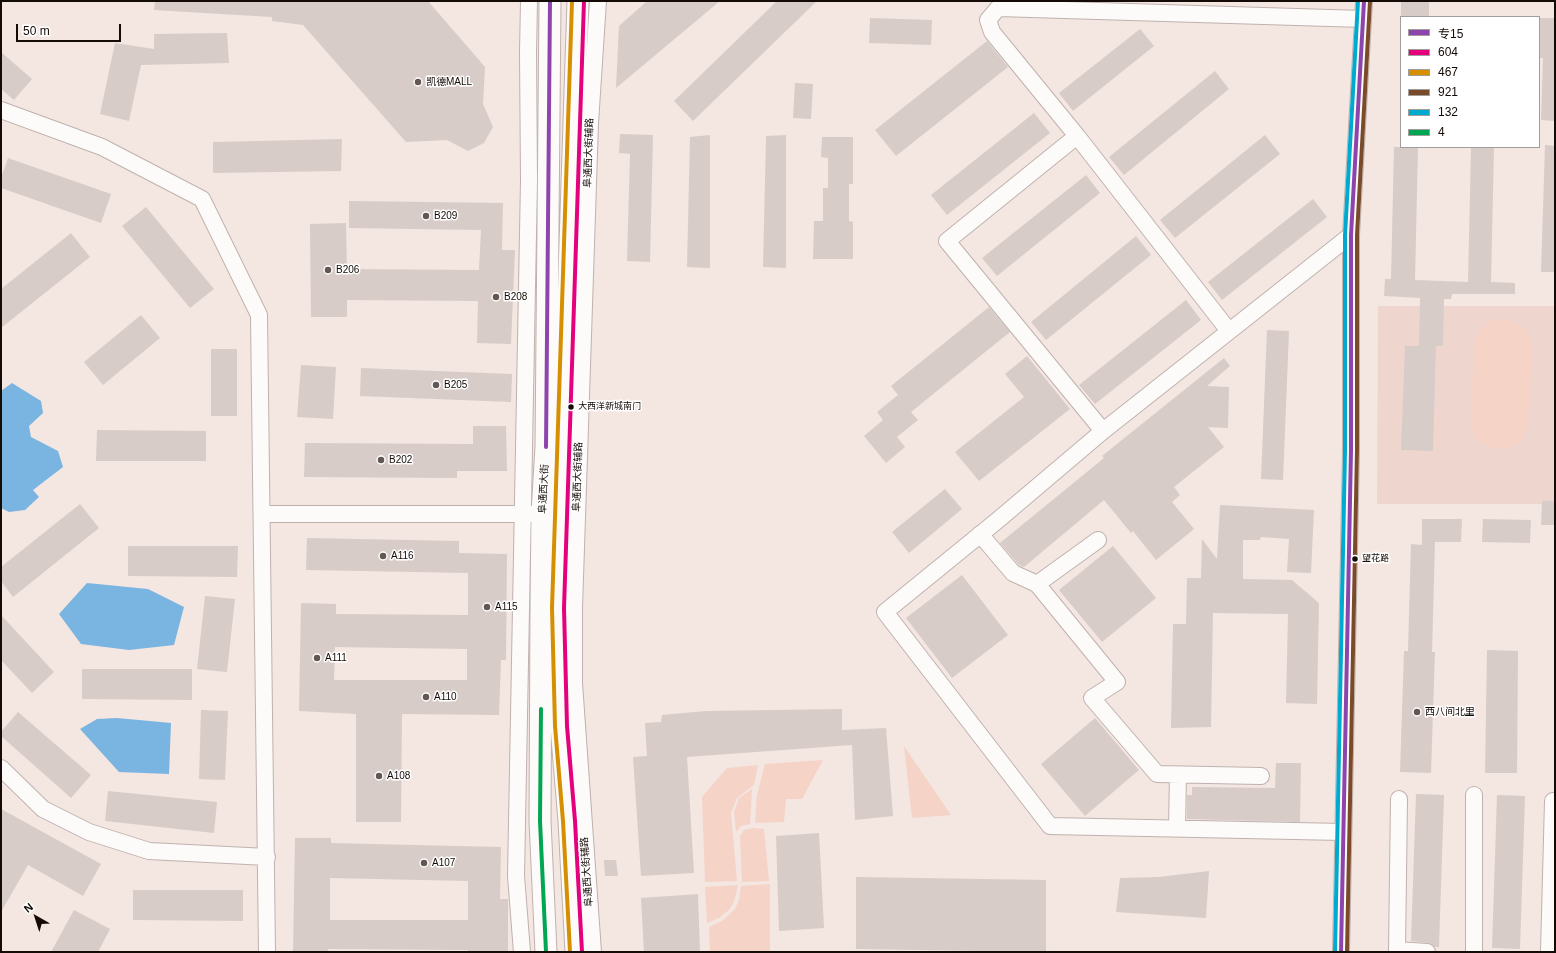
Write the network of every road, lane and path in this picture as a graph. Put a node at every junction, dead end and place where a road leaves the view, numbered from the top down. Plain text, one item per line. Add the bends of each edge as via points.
1 (530, 1) edge
2 (550, 1) edge
3 (578, 1) edge
4 (598, 1) edge
5 (1364, 1) edge
6 (1363, 19) junction
7 (1, 110) edge
8 (1077, 136) junction
9 (1351, 235) junction
10 (1229, 331) junction
11 (1103, 432) junction
12 (262, 514) junction
13 (533, 514) junction
14 (980, 534) junction
15 (1098, 540) dead end
16 (1037, 584) junction
17 (1, 768) edge
18 (1178, 775) junction
19 (1261, 776) dead end
20 (1474, 795) dead end
21 (1399, 799) dead end
22 (1553, 801) dead end
23 (1178, 828) junction
24 (1343, 832) junction
25 (267, 857) junction
26 (267, 952) edge
27 (522, 952) edge
28 (546, 952) edge
29 (576, 952) edge
30 (593, 952) edge
31 (1341, 952) edge
32 (1427, 952) edge
33 (1474, 952) edge
34 (1549, 952) edge

1 - 13 street via 528,53
2 - 13 main road, 阜通西大街 via 546,447
3 - 29 main road, 阜通西大街 via 558,608 561,726
4 - 30 street, 阜通西大街辅路 via 590,123 574,608 574,683
5 - 6 street
6 - 8 street via 998,8 988,20 992,32
6 - 9 street
7 - 12 street via 102,147 202,199 259,314
8 - 10 street
8 - 11 street via 947,241
9 - 10 street
9 - 24 street via 1351,450
10 - 11 street
11 - 14 street
12 - 13 street
12 - 25 street
13 - 27 street via 516,876
13 - 28 main road, 阜通西大街 via 540,821
14 - 16 street via 1013,573
14 - 23 street via 885,612 1050,826
15 - 16 street
16 - 18 street via 1117,682 1092,698 1156,774
17 - 25 street via 43,808 89,832 149,851
18 - 19 street
18 - 23 street
20 - 33 street
21 - 32 street via 1397,950
22 - 34 street
23 - 24 street
24 - 31 street
25 - 26 street

